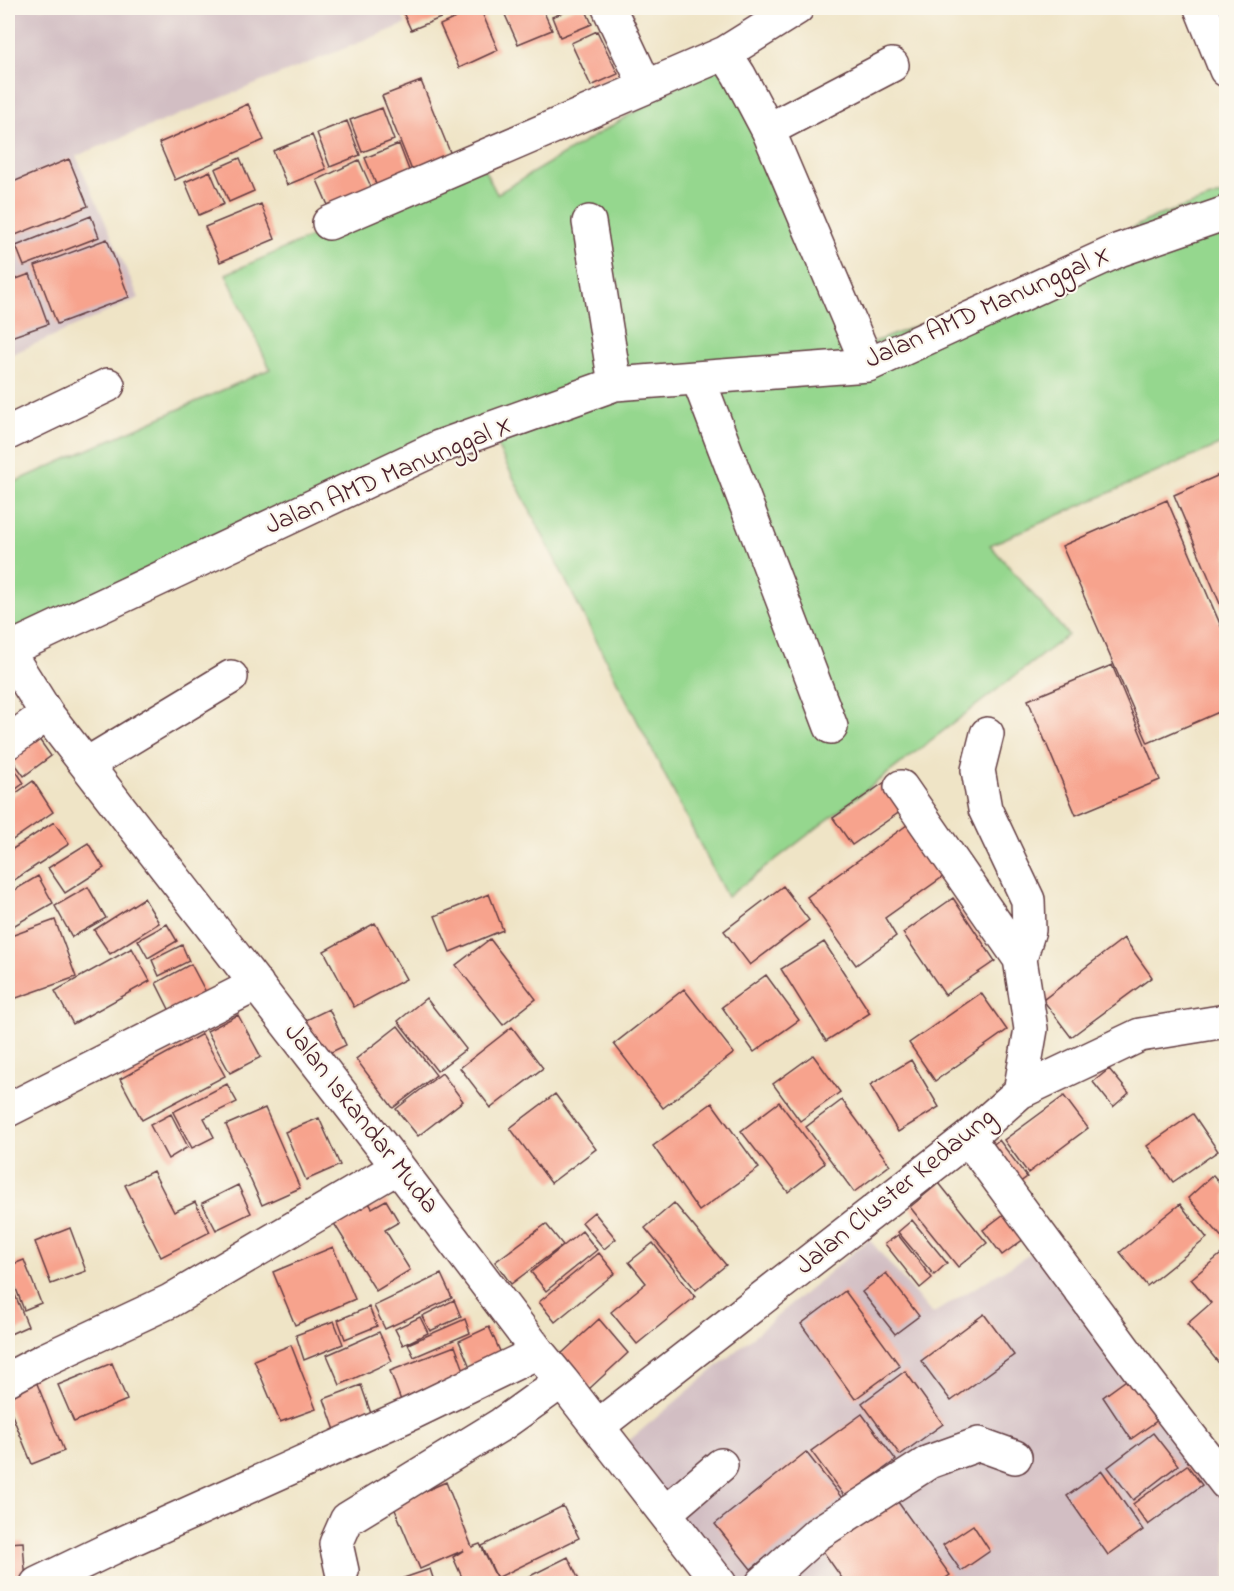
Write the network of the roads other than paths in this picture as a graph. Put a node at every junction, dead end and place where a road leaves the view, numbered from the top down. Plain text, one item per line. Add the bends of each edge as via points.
1 (609, 8) edge
2 (797, 8) edge
3 (1201, 8) edge
4 (725, 53) junction
5 (892, 65) dead end
6 (1227, 70) edge
7 (646, 87) junction
8 (768, 130) junction
9 (1227, 213) edge
10 (589, 222) dead end
11 (329, 223) dead end
12 (868, 365) junction
13 (698, 378) junction
14 (615, 384) junction
15 (108, 385) dead end
16 (8, 433) edge
17 (8, 651) edge
18 (231, 677) dead end
19 (47, 714) junction
20 (831, 727) dead end
21 (987, 734) dead end
22 (8, 742) edge
23 (87, 764) junction
24 (902, 788) dead end
25 (1020, 959) junction
26 (257, 984) junction
27 (1227, 1021) edge
28 (1020, 1092) junction
29 (8, 1110) edge
30 (968, 1138) junction
31 (398, 1167) junction
32 (538, 1352) junction
33 (8, 1379) edge
34 (562, 1382) junction
35 (598, 1426) junction
36 (1015, 1457) dead end
37 (721, 1465) dead end
38 (1227, 1483) edge
39 (665, 1513) junction
40 (342, 1570) dead end
41 (38, 1584) edge
42 (720, 1584) edge
43 (762, 1584) edge

1 - 7 street
2 - 4 street
3 - 6 street
4 - 7 street
4 - 8 street
5 - 8 street
7 - 11 street
8 - 12 street
9 - 12 street, Jalan AMD Manunggal X via 1119,250
10 - 14 street
12 - 13 street, Jalan AMD Manunggal X
13 - 14 street, Jalan AMD Manunggal X
13 - 20 street
14 - 17 street, Jalan AMD Manunggal X via 440,447
15 - 16 street
17 - 19 street, Jalan Iskandar Muda
18 - 23 street
19 - 22 street
19 - 23 street, Jalan Iskandar Muda
21 - 25 street via 978,770 985,809 1028,900 1029,930
23 - 26 street, Jalan Iskandar Muda
24 - 25 street
25 - 28 street via 1031,1029
26 - 29 street
26 - 31 street, Jalan Iskandar Muda
27 - 28 street, Jalan Cluster Kedaung via 1140,1035
28 - 30 street, Jalan Cluster Kedaung
30 - 35 street, Jalan Cluster Kedaung
30 - 38 street
31 - 32 street, Jalan Iskandar Muda
31 - 33 street via 170,1301
32 - 34 street, Jalan Iskandar Muda
32 - 41 street
34 - 35 street, Jalan Iskandar Muda
34 - 40 street via 502,1424 347,1519 336,1544
35 - 39 street, Jalan Iskandar Muda
36 - 43 street via 979,1444 928,1462 817,1534
37 - 39 street
39 - 42 street, Jalan Iskandar Muda

